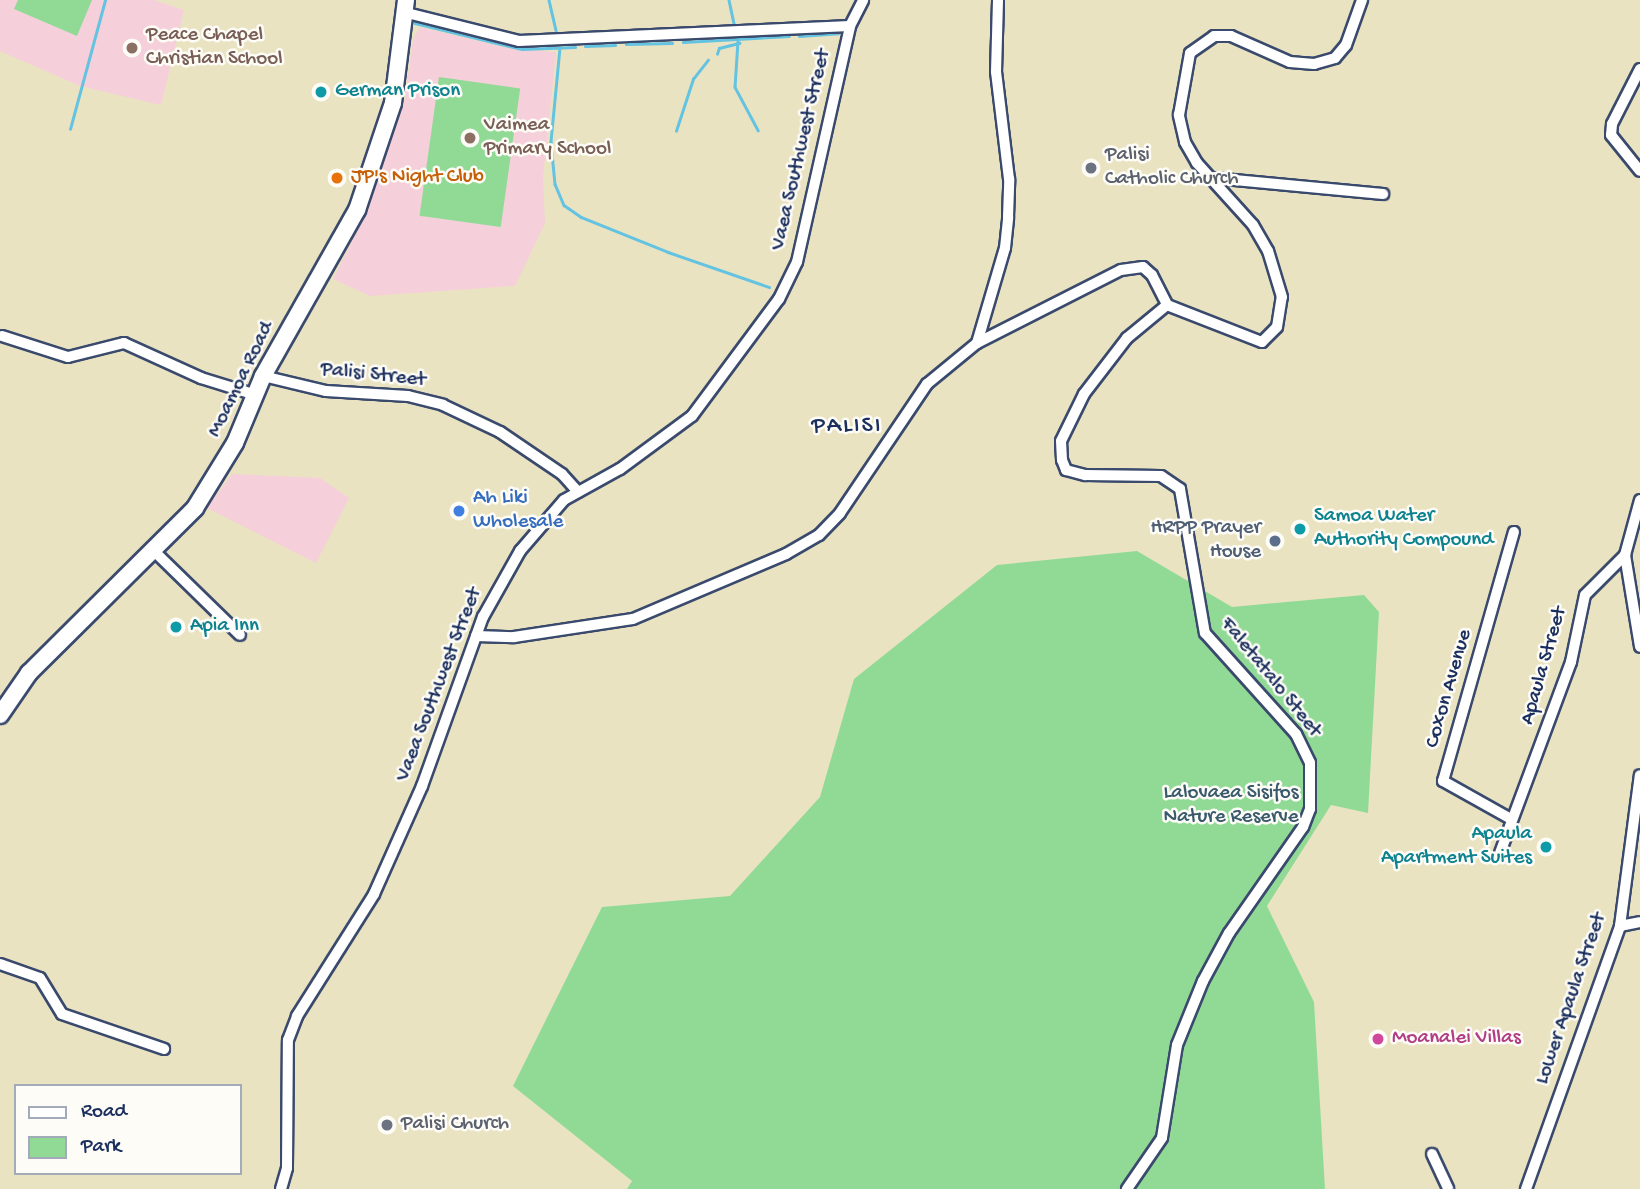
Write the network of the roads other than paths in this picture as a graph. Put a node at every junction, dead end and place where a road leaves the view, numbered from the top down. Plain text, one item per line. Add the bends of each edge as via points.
1 (863, 0) edge
2 (998, 0) edge
3 (1362, 0) edge
4 (407, 7) edge
5 (850, 26) junction
6 (1640, 69) edge
7 (1640, 171) edge
8 (1213, 178) junction
9 (1383, 194) dead end
10 (1167, 305) junction
11 (2, 336) edge
12 (977, 343) junction
13 (263, 376) junction
14 (256, 394) junction
15 (578, 492) junction
16 (1640, 500) edge
17 (1514, 532) dead end
18 (154, 551) junction
19 (1625, 555) junction
20 (240, 635) dead end
21 (476, 636) junction
22 (1640, 647) edge
23 (0, 715) edge
24 (1640, 775) edge
25 (1511, 818) junction
26 (1500, 853) dead end
27 (1640, 922) edge
28 (1620, 926) junction
29 (0, 964) edge
30 (164, 1049) dead end
31 (1432, 1154) dead end
32 (281, 1189) edge
33 (1127, 1189) edge
34 (1448, 1189) edge
35 (1526, 1189) edge

1 - 5 street, Vaea Southwest Street
2 - 12 street via 996,72 1009,179 1008,217 1005,248
3 - 8 street via 1346,45 1335,58 1314,64 1290,62 1231,36 1214,36 1190,53 1180,116 1185,142
4 - 5 street via 519,41
4 - 13 street, Moamoa Road via 393,103 357,211
5 - 15 street, Vaea Southwest Street via 797,262 779,299 692,416 662,441
6 - 7 street via 1612,124 1611,135
8 - 9 street
8 - 10 street via 1254,225 1268,251 1282,297 1276,327 1262,342
10 - 12 street via 1152,275 1143,267 1132,267 1091,283
10 - 33 street, Faletatalo Steet via 1127,338 1084,394 1061,441 1062,460 1066,470 1161,477 1180,489 1205,633 1296,734 1306,750 1313,786 1303,827 1229,933 1193,1003 1177,1045 1162,1138
11 - 14 street via 68,357 124,343 201,378
12 - 21 street via 927,384 840,513 819,535 727,582 633,619 514,637
13 - 14 street, Moamoa Road
13 - 15 street, Palisi Street via 326,391 408,396 443,405 500,432 562,474
14 - 18 street, Moamoa Road via 235,443 195,508
15 - 21 street, Vaea Southwest Street via 564,500 520,551
16 - 19 street, Apaula Street
17 - 25 street, Coxon Avenue via 1443,781
18 - 20 street
18 - 23 street, Moamoa Road via 29,673
19 - 22 street
19 - 25 street, Apaula Street via 1586,595 1571,662 1526,791
21 - 32 street, Vaea Southwest Street via 422,786 374,894 297,1016 288,1040 287,1168
24 - 28 street, Lower Apaula Street
25 - 26 street, Apaula Street
27 - 28 street
28 - 35 street, Lower Apaula Street
29 - 30 street via 40,978 62,1014
31 - 34 street

